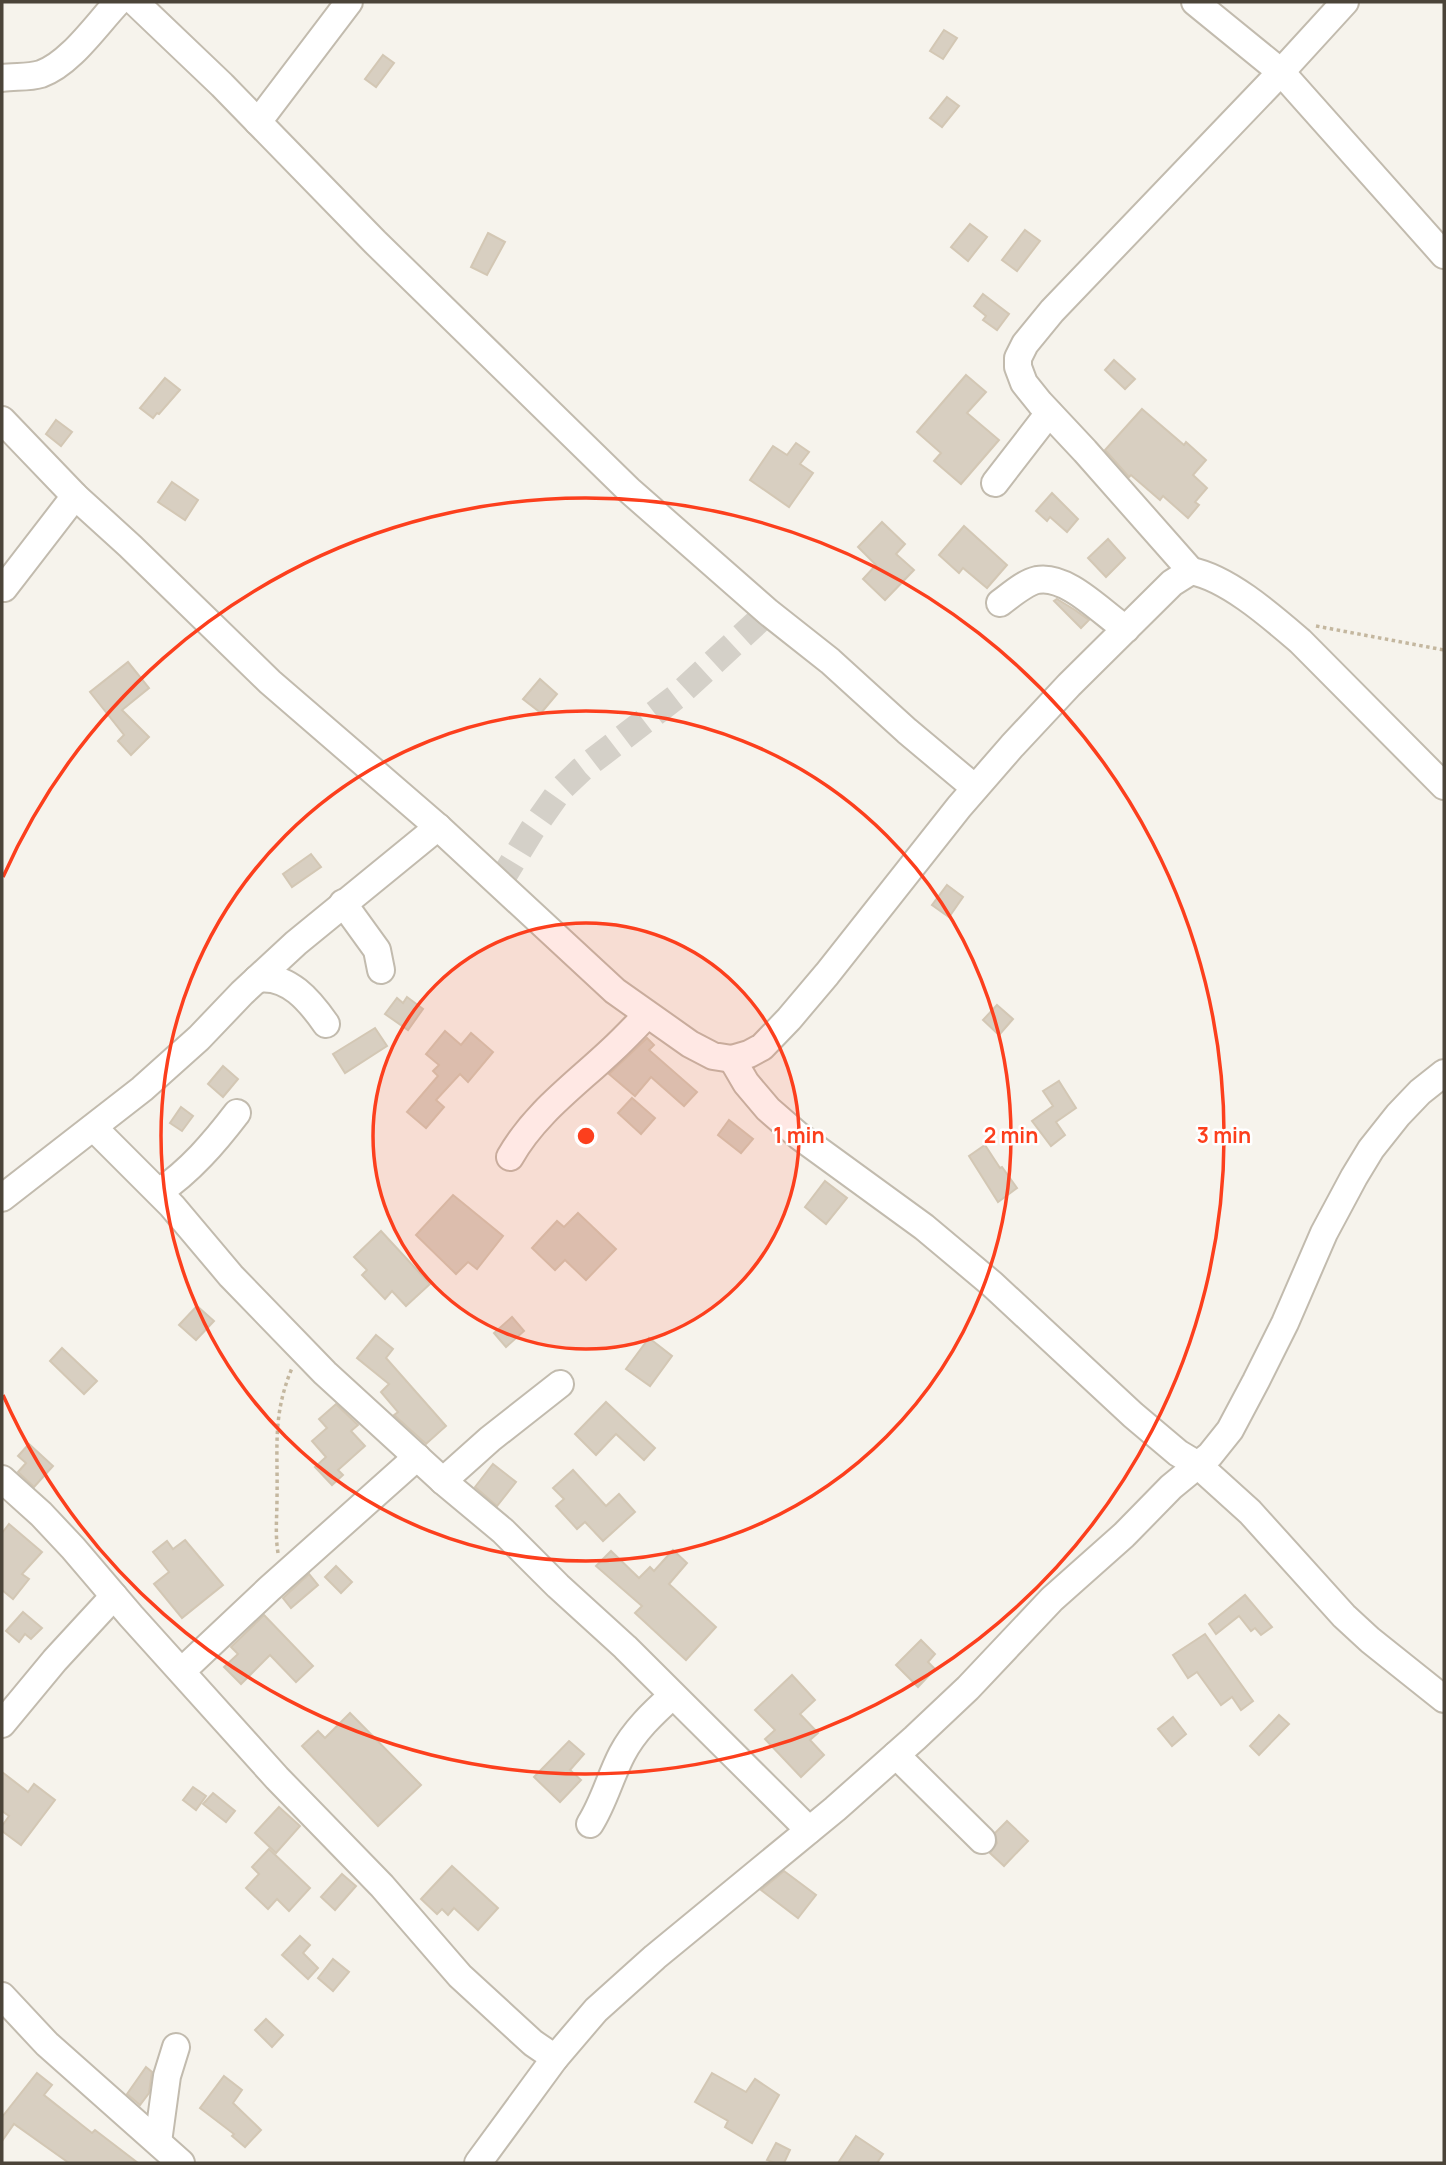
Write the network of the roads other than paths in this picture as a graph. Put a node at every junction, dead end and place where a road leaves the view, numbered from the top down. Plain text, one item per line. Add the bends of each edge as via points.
1 (118, 2) edge
2 (135, 2) edge
3 (349, 2) edge
4 (1195, 2) edge
5 (1345, 2) edge
6 (1282, 72) junction
7 (2, 78) edge
8 (258, 122) junction
9 (1444, 255) edge
10 (1049, 413) junction
11 (2, 421) edge
12 (995, 483) dead end
13 (75, 496) junction
14 (1191, 571) junction
15 (4, 588) dead end
16 (999, 603) dead end
17 (1126, 629) junction
18 (1444, 786) edge
19 (975, 788) junction
20 (438, 827) junction
21 (343, 903) junction
22 (381, 970) dead end
23 (257, 979) junction
24 (647, 1015) junction
25 (326, 1024) dead end
26 (732, 1059) junction
27 (1444, 1073) edge
28 (237, 1114) dead end
29 (94, 1128) junction
30 (510, 1157) dead end
31 (159, 1192) junction
32 (2, 1198) edge
33 (559, 1384) dead end
34 (417, 1457) junction
35 (1198, 1465) junction
36 (2, 1479) edge
37 (443, 1481) junction
38 (114, 1596) junction
39 (182, 1671) junction
40 (672, 1696) junction
41 (1444, 1699) edge
42 (2, 1724) edge
43 (896, 1755) junction
44 (590, 1824) dead end
45 (809, 1830) junction
46 (982, 1840) dead end
47 (2, 1996) edge
48 (176, 2047) dead end
49 (555, 2058) junction
50 (158, 2143) junction
51 (181, 2163) edge
52 (478, 2163) edge

1 - 7 street via 50,70
2 - 8 street
3 - 8 street
4 - 6 street
5 - 6 street
6 - 9 street
6 - 10 street via 1025,344 1018,367 1024,383
8 - 19 street via 629,490
10 - 12 street
10 - 14 street
11 - 13 street
13 - 15 street
13 - 20 street via 270,682
14 - 17 street via 1172,583
14 - 18 street via 1248,599 1290,632
16 - 17 street via 1038,580 1052,580 1072,588
17 - 19 street
19 - 26 street via 789,1019 762,1047
20 - 21 street
20 - 24 street via 548,931
21 - 22 street via 377,950
21 - 23 street
23 - 25 street via 290,985
23 - 29 street via 199,1038
24 - 26 street via 713,1056
24 - 30 street via 537,1118
26 - 35 street via 768,1109 924,1227 1055,1340 1133,1415
27 - 35 street via 1420,1092 1371,1149 1324,1233 1290,1314 1230,1430
28 - 31 street via 197,1161
29 - 31 street
29 - 32 street
31 - 34 street via 302,1349
33 - 37 street
34 - 37 street
34 - 39 street
35 - 41 street via 1270,1532 1344,1616
35 - 43 street via 1052,1598 968,1688
36 - 38 street via 41,1514
37 - 40 street via 503,1531
38 - 39 street
38 - 42 street
39 - 49 street via 460,1976
40 - 44 street via 622,1754
40 - 45 street
43 - 45 street
43 - 46 street
45 - 49 street via 645,1966 596,2010
47 - 50 street via 47,2044
48 - 50 street via 167,2076
49 - 52 street
50 - 51 street

